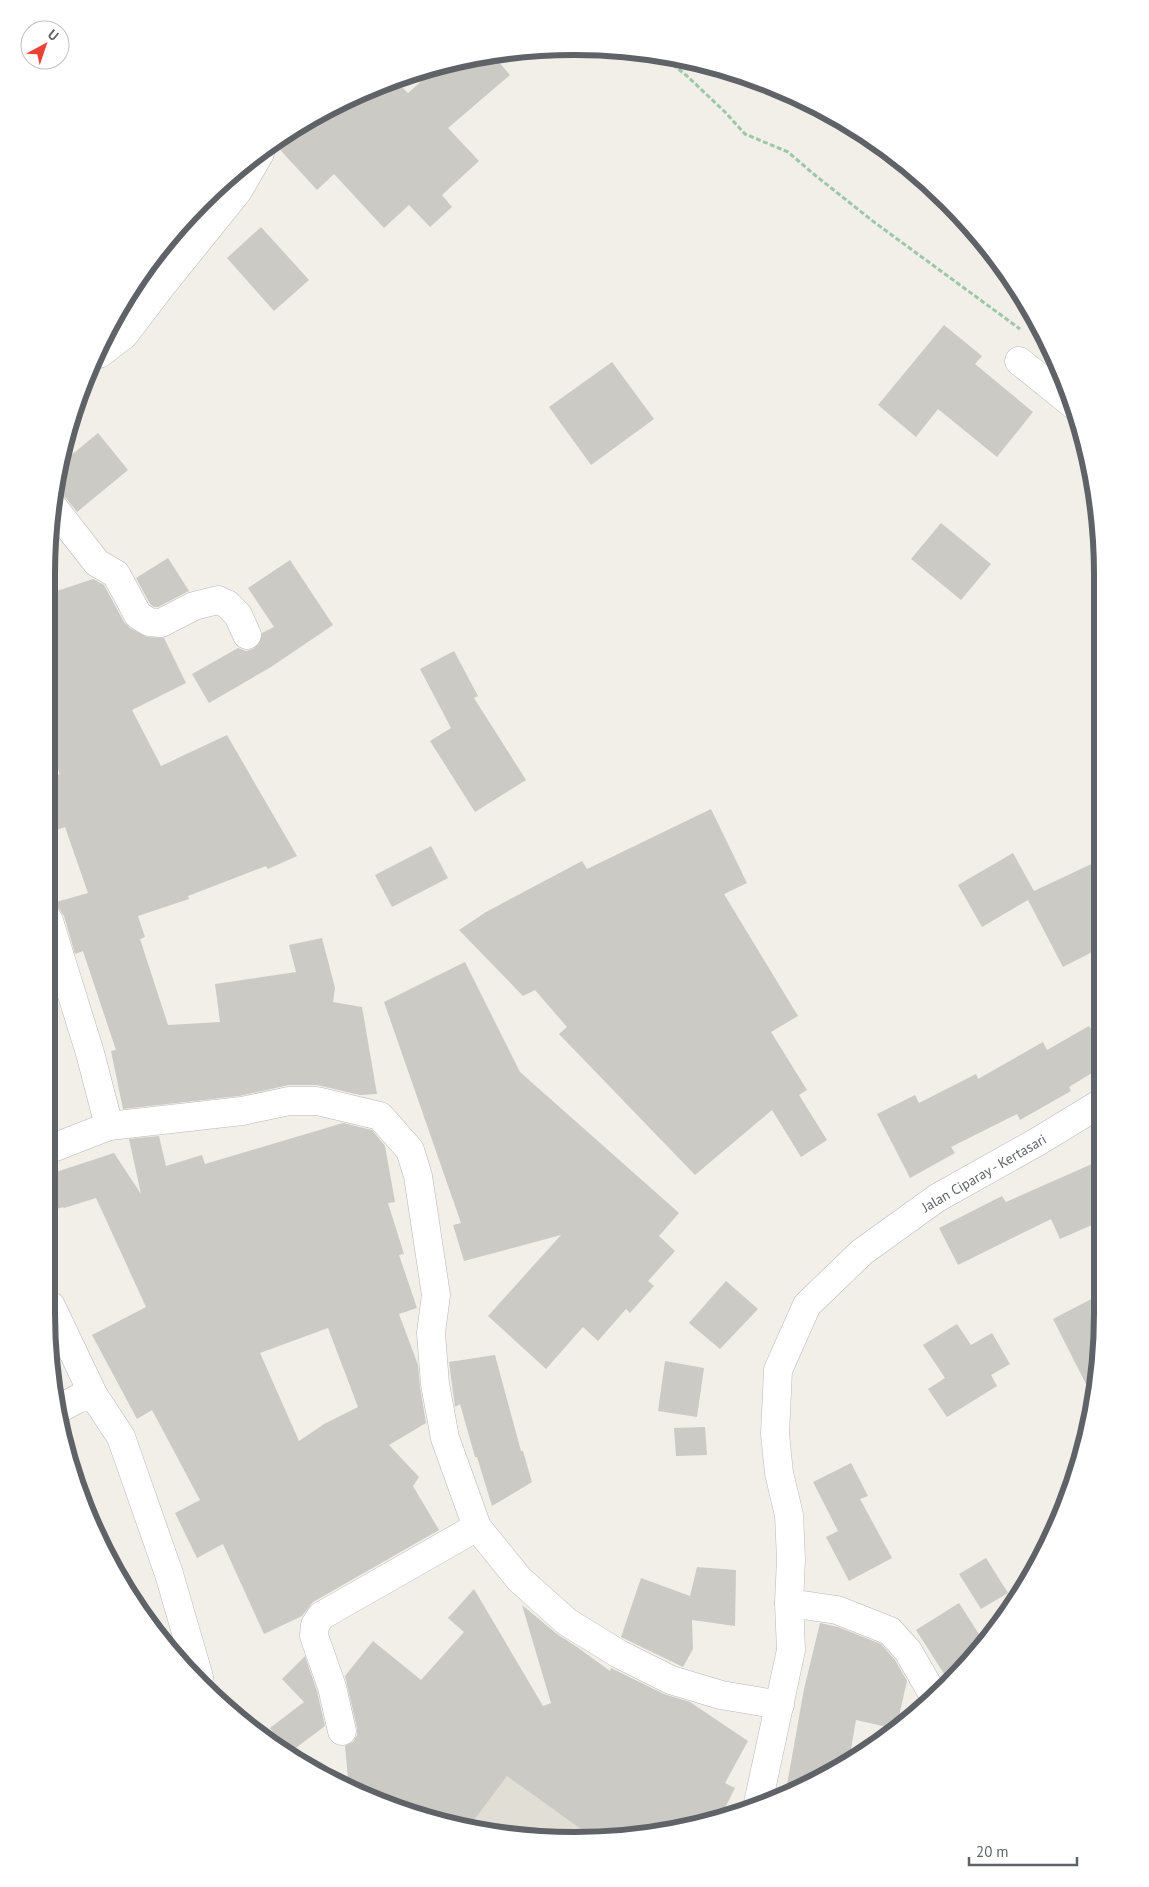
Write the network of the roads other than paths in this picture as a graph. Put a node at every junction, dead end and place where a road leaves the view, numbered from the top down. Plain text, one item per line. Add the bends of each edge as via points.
1 (252, 167) edge
2 (108, 347) edge
3 (1019, 361) dead end
4 (1061, 395) edge
5 (58, 514) edge
6 (247, 635) dead end
7 (55, 940) edge
8 (1094, 1107) edge
9 (108, 1126) junction
10 (55, 1147) edge
11 (55, 1316) edge
12 (94, 1396) junction
13 (64, 1407) edge
14 (477, 1527) junction
15 (789, 1603) junction
16 (197, 1669) edge
17 (931, 1690) edge
18 (780, 1705) junction
19 (342, 1732) dead end
20 (759, 1797) edge

1 - 2 street via 238,191 124,335
3 - 4 street
5 - 6 street via 97,563 116,574 138,615 149,622 161,623 194,606 218,600 238,615
7 - 9 street via 90,1053
8 - 15 street, Jalan Ciparay - Kertasari via 937,1198 862,1252 807,1305 778,1370 775,1434 779,1473 789,1515
9 - 10 street
9 - 14 street via 242,1111 288,1101 317,1101 380,1116 410,1150 418,1176 436,1295 431,1333 435,1384 445,1438
11 - 12 street
12 - 13 street via 79,1398
12 - 16 street via 121,1437 169,1574
14 - 18 street via 519,1579 568,1622 619,1654 671,1680 721,1695
14 - 19 street via 321,1616 315,1625 314,1636 332,1687
15 - 17 street via 837,1610 890,1631 908,1651
15 - 18 street, Jalan Ciparay - Kertasari via 791,1650
18 - 20 street, Jalan Ciparay - Kertasari

